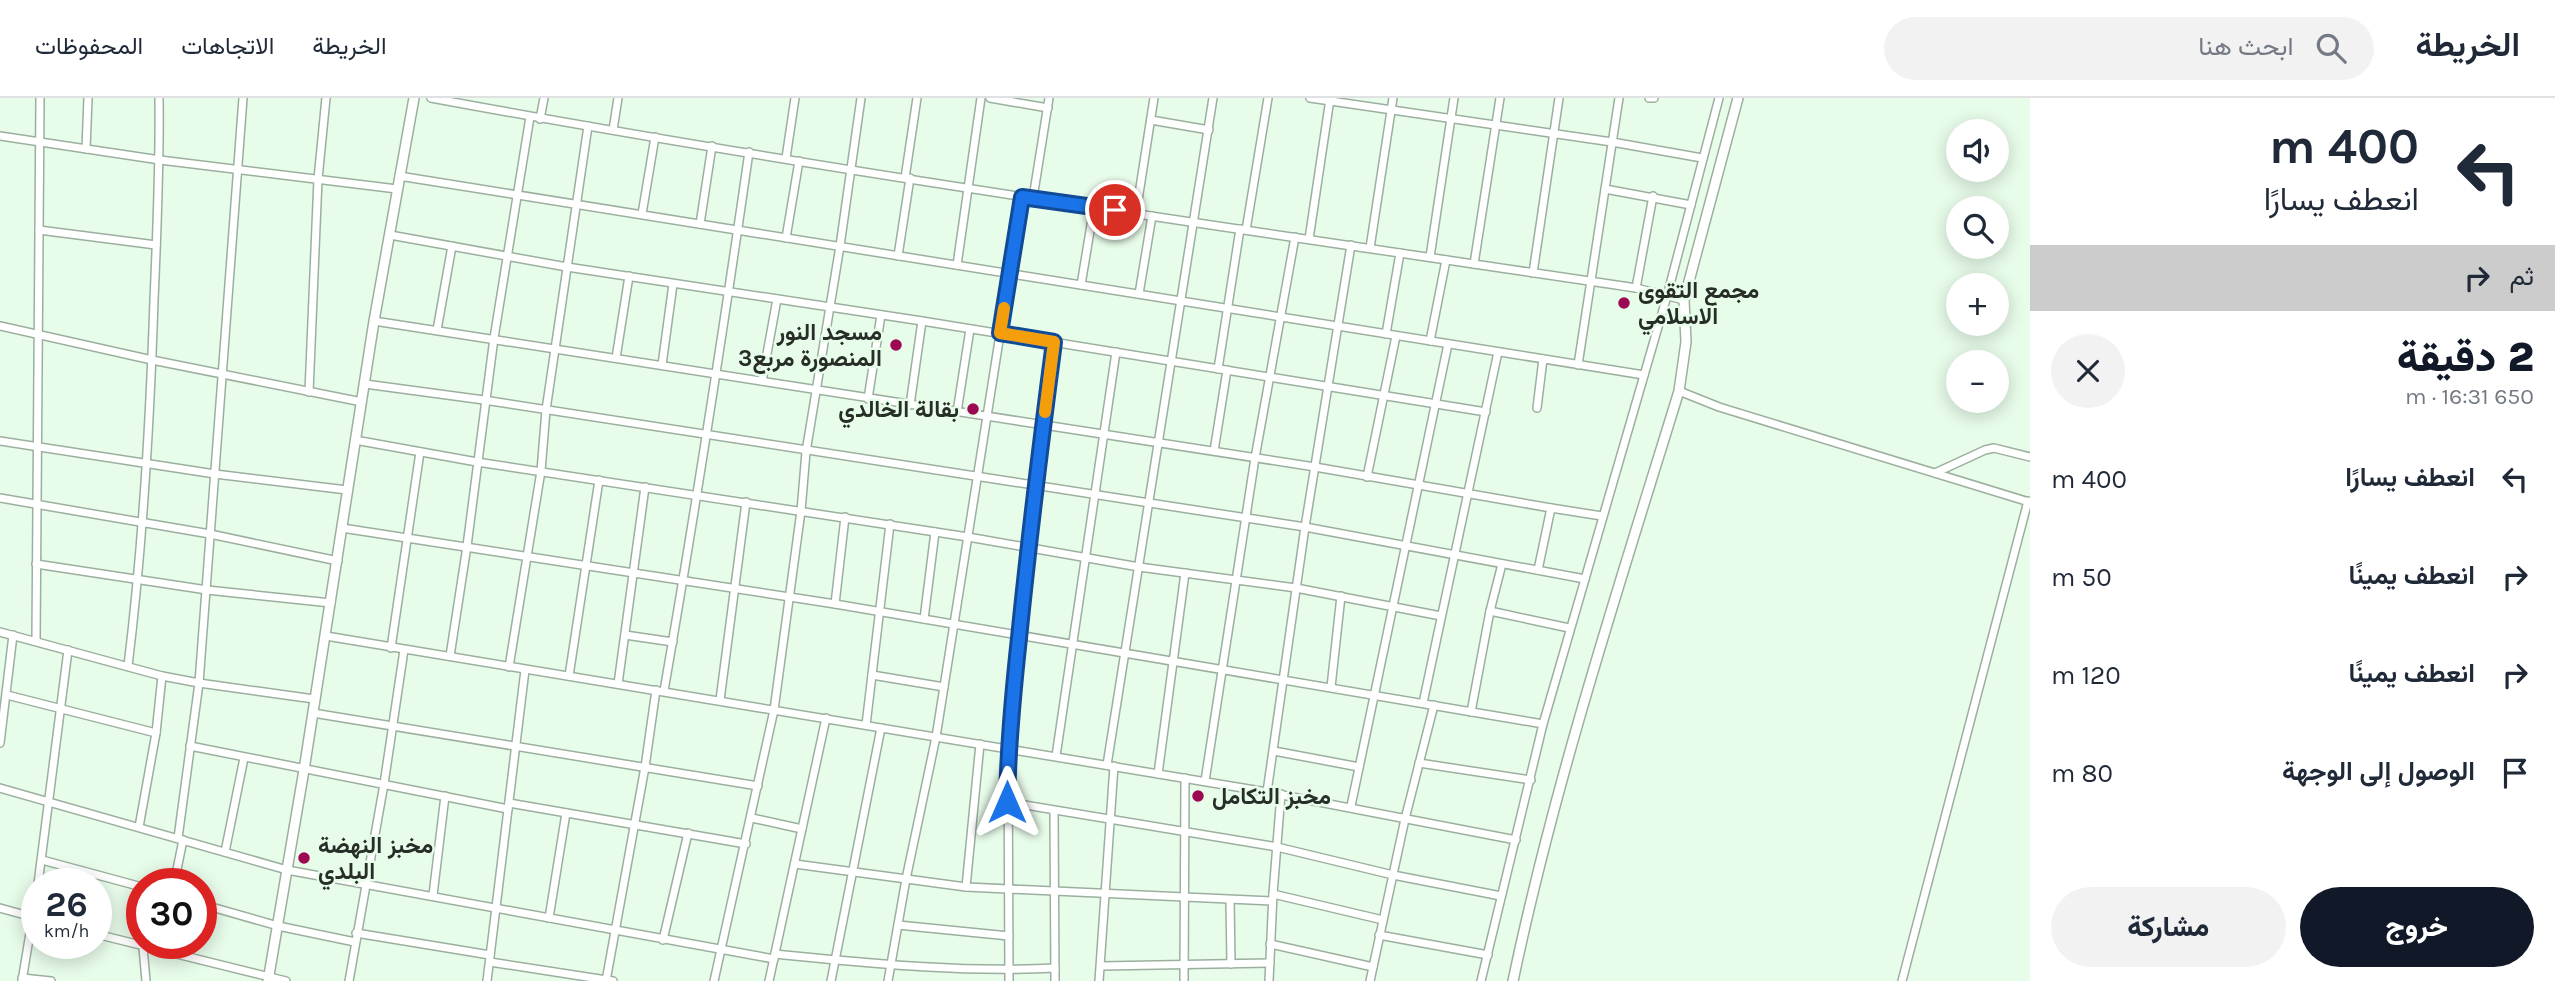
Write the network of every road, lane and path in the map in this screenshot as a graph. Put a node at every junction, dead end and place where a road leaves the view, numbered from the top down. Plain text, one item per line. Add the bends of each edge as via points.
1 (40, 98) edge
2 (88, 98) edge
3 (159, 98) edge
4 (243, 98) edge
5 (326, 98) edge
6 (414, 98) edge
7 (431, 98) edge
8 (481, 98) edge
9 (544, 98) edge
10 (618, 98) edge
11 (795, 98) edge
12 (861, 98) edge
13 (917, 98) edge
14 (981, 98) edge
15 (990, 98) edge
16 (1049, 98) edge
17 (1154, 98) edge
18 (1213, 98) edge
19 (1268, 98) edge
20 (1310, 98) edge
21 (1393, 98) edge
22 (1454, 98) edge
23 (1500, 98) edge
24 (1559, 98) edge
25 (1619, 98) edge
26 (1719, 98) edge
27 (1738, 98) edge
28 (1330, 99) edge
29 (479, 107) junction
30 (1048, 108) junction
31 (1391, 110) junction
32 (530, 117) junction
33 (1451, 118) junction
34 (540, 119) junction
35 (1151, 120) junction
36 (1495, 125) junction
37 (588, 126) junction
38 (1209, 130) junction
39 (613, 131) junction
40 (1554, 134) junction
41 (0, 136) edge
42 (655, 137) junction
43 (40, 142) junction
44 (1612, 142) junction
45 (712, 146) junction
46 (86, 149) junction
47 (749, 152) junction
48 (786, 158) junction
49 (1703, 158) junction
50 (160, 160) junction
51 (799, 161) junction
52 (237, 169) junction
53 (852, 169) junction
54 (399, 176) junction
55 (907, 178) junction
56 (318, 179) junction
57 (968, 188) junction
58 (1605, 189) junction
59 (397, 190) junction
60 (517, 196) junction
61 (1653, 196) junction
62 (1022, 197) junction
63 (1033, 198) junction
64 (576, 204) junction
65 (1691, 205) junction
66 (1094, 207) junction
67 (1136, 213) junction
68 (642, 214) junction
69 (1152, 216) junction
70 (1194, 222) junction
71 (700, 224) junction
72 (1243, 229) junction
73 (39, 230) junction
74 (738, 230) junction
75 (390, 235) junction
76 (786, 237) junction
77 (1295, 237) junction
78 (1309, 239) junction
79 (1351, 245) junction
80 (156, 246) junction
81 (452, 246) junction
82 (840, 246) junction
83 (1370, 248) junction
84 (1400, 253) junction
85 (508, 255) junction
86 (898, 256) junction
87 (1430, 257) junction
88 (1446, 260) junction
89 (1474, 264) junction
90 (957, 265) junction
91 (566, 267) junction
92 (1010, 273) junction
93 (1533, 273) junction
94 (629, 276) junction
95 (1590, 281) junction
96 (673, 284) junction
97 (1082, 285) junction
98 (1636, 288) junction
99 (727, 291) junction
100 (1139, 294) junction
101 (1667, 296) junction
102 (777, 299) junction
103 (1181, 300) junction
104 (1684, 300) junction
105 (831, 308) junction
106 (1229, 309) junction
107 (881, 315) junction
108 (1281, 317) junction
109 (374, 321) junction
110 (922, 321) junction
111 (0, 326) edge
112 (1336, 326) junction
113 (970, 329) junction
114 (438, 330) junction
115 (37, 333) junction
116 (1000, 333) junction
117 (1385, 334) junction
118 (1396, 336) junction
119 (494, 338) junction
120 (1430, 341) junction
121 (1054, 342) junction
122 (1448, 344) junction
123 (556, 349) junction
124 (1116, 352) junction
125 (1498, 352) junction
126 (616, 358) junction
127 (1543, 359) junction
128 (152, 360) junction
129 (1172, 361) junction
130 (662, 365) junction
131 (1578, 365) junction
132 (1218, 369) junction
133 (1227, 370) junction
134 (221, 374) junction
135 (714, 374) junction
136 (1643, 375) junction
137 (1269, 377) junction
138 (762, 381) junction
139 (365, 384) junction
140 (1327, 386) junction
141 (817, 390) junction
142 (1678, 391) junction
143 (309, 392) junction
144 (1383, 396) junction
145 (868, 399) junction
146 (484, 400) junction
147 (362, 402) junction
148 (1436, 404) junction
149 (910, 405) junction
150 (1537, 408) dead end
151 (546, 410) junction
152 (957, 412) junction
153 (1486, 412) junction
154 (987, 416) junction
155 (1043, 426) junction
156 (707, 435) junction
157 (1104, 436) junction
158 (355, 440) junction
159 (0, 441) edge
160 (1160, 444) junction
161 (37, 448) junction
162 (1214, 451) junction
163 (420, 452) junction
164 (806, 452) junction
165 (2030, 457) edge
166 (1255, 458) junction
167 (477, 462) junction
168 (146, 464) junction
169 (1315, 467) junction
170 (541, 471) junction
171 (215, 474) junction
172 (1935, 474) junction
173 (978, 477) junction
174 (1367, 477) junction
175 (600, 480) junction
176 (1419, 485) junction
177 (1036, 486) junction
178 (645, 487) junction
179 (348, 490) junction
180 (697, 494) junction
181 (1094, 495) junction
182 (1468, 495) junction
183 (0, 498) edge
184 (2029, 501) edge
185 (746, 502) junction
186 (36, 505) junction
187 (1150, 505) junction
188 (1551, 508) junction
189 (801, 510) junction
190 (1602, 516) junction
191 (845, 517) junction
192 (1246, 519) junction
193 (143, 523) junction
194 (890, 524) junction
195 (1305, 527) junction
196 (342, 528) junction
197 (935, 532) junction
198 (210, 534) junction
199 (407, 537) junction
200 (968, 537) junction
201 (467, 546) junction
202 (1406, 546) junction
203 (1028, 548) junction
204 (527, 555) junction
205 (1454, 555) junction
206 (1084, 557) junction
207 (338, 561) junction
208 (36, 564) junction
209 (1502, 564) junction
210 (587, 565) junction
211 (1139, 567) junction
212 (1538, 570) junction
213 (633, 573) junction
214 (1185, 573) junction
215 (1237, 579) junction
216 (1585, 579) junction
217 (139, 580) junction
218 (683, 582) junction
219 (1296, 588) junction
220 (207, 590) junction
221 (736, 590) junction
222 (1341, 596) junction
223 (788, 597) junction
224 (331, 603) junction
225 (835, 604) junction
226 (1393, 606) junction
227 (1490, 611) junction
228 (880, 612) junction
229 (1441, 616) junction
230 (924, 619) junction
231 (955, 624) junction
232 (1569, 628) junction
233 (0, 632) edge
234 (13, 635) junction
235 (625, 635) junction
236 (326, 636) junction
237 (1019, 637) junction
238 (36, 641) junction
239 (673, 642) junction
240 (1071, 645) junction
241 (391, 648) junction
242 (68, 650) junction
243 (404, 650) junction
244 (1126, 654) junction
245 (450, 656) junction
246 (1174, 661) junction
247 (128, 666) junction
248 (509, 667) junction
249 (1222, 669) junction
250 (525, 670) junction
251 (872, 675) junction
252 (162, 676) junction
253 (569, 677) junction
254 (1284, 679) junction
255 (199, 683) junction
256 (618, 684) junction
257 (944, 687) junction
258 (1331, 687) junction
259 (660, 690) junction
260 (1375, 694) junction
261 (6, 695) junction
262 (314, 699) junction
263 (720, 700) junction
264 (1423, 703) junction
265 (1434, 705) junction
266 (61, 709) junction
267 (774, 710) junction
268 (1471, 712) junction
269 (313, 713) junction
270 (826, 718) junction
271 (393, 724) junction
272 (1543, 724) junction
273 (866, 725) junction
274 (881, 728) junction
275 (156, 733) junction
276 (936, 737) junction
277 (0, 743) edge
278 (980, 744) junction
279 (190, 746) junction
280 (516, 747) junction
281 (1008, 748) junction
282 (1274, 751) junction
283 (1056, 756) junction
284 (244, 758) junction
285 (1419, 763) junction
286 (1111, 766) junction
287 (645, 767) junction
288 (1359, 767) junction
289 (304, 770) junction
290 (1158, 774) junction
291 (1185, 778) junction
292 (1531, 780) junction
293 (1205, 781) junction
294 (384, 784) junction
295 (758, 786) junction
296 (0, 788) edge
297 (1267, 792) junction
298 (1281, 794) junction
299 (445, 796) junction
300 (1007, 802) junction
301 (50, 803) junction
302 (509, 806) junction
303 (1351, 806) junction
304 (1054, 811) junction
305 (566, 813) junction
306 (752, 818) junction
307 (1405, 818) junction
308 (1110, 821) junction
309 (633, 824) junction
310 (139, 827) junction
311 (802, 829) junction
312 (1185, 832) junction
313 (688, 833) junction
314 (180, 839) junction
315 (1516, 839) junction
316 (746, 844) junction
317 (1277, 847) junction
318 (225, 852) junction
319 (42, 860) junction
320 (795, 864) junction
321 (41, 868) edge
322 (176, 868) edge
323 (287, 870) junction
324 (851, 871) junction
325 (1393, 875) junction
326 (906, 879) junction
327 (126, 883) edge
328 (366, 883) junction
329 (966, 887) junction
330 (1008, 890) junction
331 (1056, 892) junction
332 (1106, 893) junction
333 (433, 895) junction
334 (1501, 896) junction
335 (1184, 897) junction
336 (1273, 897) junction
337 (1230, 900) junction
338 (0, 908) edge
339 (496, 908) junction
340 (217, 909) edge
341 (21, 913) edge
342 (549, 918) junction
343 (1383, 920) junction
344 (898, 925) junction
345 (278, 926) junction
346 (614, 931) junction
347 (1379, 935) junction
348 (1009, 936) junction
349 (356, 937) junction
350 (663, 940) junction
351 (1270, 944) junction
352 (721, 951) junction
353 (1488, 954) junction
354 (774, 957) junction
355 (26, 959) edge
356 (144, 959) edge
357 (200, 959) edge
358 (490, 959) junction
359 (835, 960) junction
360 (1270, 963) junction
361 (1231, 964) junction
362 (1184, 965) junction
363 (891, 966) junction
364 (1101, 966) junction
365 (1373, 967) junction
366 (1055, 968) junction
367 (1010, 970) junction
368 (22, 979) edge
369 (268, 980) edge
370 (51, 981) edge
371 (146, 981) edge
372 (286, 981) edge
373 (349, 981) edge
374 (487, 981) edge
375 (608, 981) edge
376 (713, 981) edge
377 (769, 981) edge
378 (831, 981) edge
379 (888, 981) edge
380 (1009, 981) edge
381 (1055, 981) edge
382 (1099, 981) edge
383 (1184, 981) edge
384 (1269, 981) edge
385 (1370, 981) edge
386 (1481, 981) edge
387 (1513, 981) edge
388 (1902, 981) edge

1 - 43 street
2 - 46 street
3 - 50 street
4 - 52 street
5 - 56 street
6 - 54 street
7 - 29 street
8 - 29 street
9 - 34 street
10 - 39 street
11 - 48 street
12 - 53 street
13 - 55 street
14 - 57 street
15 - 30 street
16 - 30 street
17 - 35 street
18 - 38 street
19 - 72 street
20 - 28 street
21 - 31 street
22 - 33 street
23 - 36 street
24 - 40 street
25 - 44 street
26 - 49 street
27 - 104 street
28 - 31 street
28 - 78 street
29 - 32 street
30 - 63 street
31 - 33 street
31 - 83 street
32 - 34 street
32 - 60 street
33 - 36 street
33 - 87 street
34 - 37 street
35 - 38 street
35 - 67 street
36 - 40 street
36 - 89 street
37 - 39 street
37 - 64 street
38 - 70 street
39 - 42 street
40 - 44 street
40 - 93 street
41 - 43 street
42 - 45 street
42 - 68 street
43 - 46 street
43 - 73 street
44 - 49 street
44 - 58 street
45 - 47 street
45 - 71 street
46 - 50 street
47 - 48 street
47 - 74 street
48 - 51 street
49 - 65 street
50 - 52 street
50 - 80 street
51 - 53 street
51 - 76 street
52 - 56 street
52 - 134 street
53 - 55 street
53 - 82 street
54 - 59 street
54 - 60 street
55 - 57 street
55 - 86 street
56 - 59 street
56 - 143 street
57 - 62 street
57 - 90 street
58 - 61 street
58 - 95 street
59 - 75 street
60 - 64 street
60 - 85 street
61 - 65 street
61 - 98 street
62 - 63 street
62 - 92 street
63 - 66 street
64 - 68 street
64 - 91 street
65 - 101 street
66 - 67 street
66 - 97 street
67 - 69 street
68 - 71 street
69 - 70 street
69 - 100 street
70 - 72 street
70 - 103 street
71 - 74 street
72 - 77 street
72 - 106 street
73 - 80 street
73 - 115 street
74 - 76 street
74 - 99 street
75 - 81 street
75 - 109 street
76 - 82 street
77 - 78 street
77 - 108 street
78 - 79 street
79 - 83 street
79 - 112 street
80 - 128 street
81 - 85 street
81 - 114 street
82 - 86 street
82 - 105 street
83 - 84 street
84 - 87 street
84 - 117 street
85 - 91 street
85 - 119 street
86 - 90 street
87 - 88 street
88 - 89 street
88 - 120 street
89 - 93 street
90 - 92 street
91 - 94 street
91 - 123 street
92 - 97 street
92 - 116 street
93 - 95 street
94 - 96 street
94 - 126 street
95 - 98 street
95 - 131 street
96 - 99 street
96 - 130 street
97 - 100 street
98 - 101 street
99 - 102 street
99 - 135 street
100 - 103 street
101 - 104 street
101 - 136 street
102 - 105 street
102 - 138 street
103 - 106 street
103 - 129 street
104 - 142 street via 1686,342
105 - 107 street
105 - 141 street
106 - 108 street
106 - 132 street
107 - 110 street
107 - 145 street
108 - 112 street
108 - 137 street
109 - 114 street
109 - 139 street
110 - 113 street
110 - 149 street
111 - 115 street
112 - 117 street
112 - 140 street
113 - 116 street
113 - 152 street
114 - 119 street
115 - 128 street
115 - 161 street
116 - 121 street
116 - 154 street
117 - 118 street
118 - 120 street
118 - 144 street
119 - 123 street
119 - 146 street
120 - 122 street
121 - 124 street
121 - 155 street
122 - 125 street
122 - 148 street
123 - 126 street
123 - 151 street
124 - 129 street
124 - 157 street
125 - 127 street
125 - 153 street
126 - 130 street
127 - 131 street
127 - 150 street
128 - 134 street
128 - 168 street
129 - 132 street
129 - 160 street
130 - 135 street
131 - 136 street
132 - 133 street
133 - 137 street
133 - 162 street
134 - 143 street
134 - 171 street
135 - 138 street
135 - 156 street
136 - 190 street
137 - 140 street
137 - 166 street
138 - 141 street
139 - 146 street
139 - 147 street
140 - 144 street
140 - 169 street
141 - 145 street
141 - 164 street
142 - 172 street
142 - 387 street via 1564,771
143 - 147 street
144 - 148 street
144 - 174 street
145 - 149 street
146 - 151 street
146 - 167 street
147 - 158 street
148 - 153 street
148 - 176 street
149 - 152 street
151 - 156 street
151 - 170 street
152 - 154 street
153 - 182 street
154 - 155 street
154 - 173 street
155 - 157 street
155 - 177 street
156 - 164 street
156 - 180 street
157 - 160 street
157 - 181 street
158 - 163 street
158 - 179 street
159 - 161 street
160 - 162 street
160 - 187 street
161 - 168 street
161 - 186 street
162 - 166 street
163 - 167 street
163 - 199 street
164 - 173 street
164 - 189 street
165 - 172 street via 1994,448
166 - 169 street
166 - 192 street
167 - 170 street
167 - 201 street
168 - 171 street
168 - 193 street
169 - 174 street
169 - 195 street
170 - 175 street
170 - 204 street
171 - 179 street
171 - 198 street
172 - 184 street
173 - 177 street
173 - 200 street
174 - 176 street
175 - 178 street
175 - 210 street
176 - 182 street
176 - 202 street
177 - 181 street
177 - 203 street
178 - 180 street
178 - 213 street
179 - 196 street
180 - 185 street
180 - 218 street
181 - 187 street
181 - 206 street
182 - 188 street
182 - 205 street
183 - 186 street
184 - 388 street
185 - 189 street
185 - 221 street
186 - 193 street
186 - 208 street
187 - 192 street
187 - 211 street
188 - 190 street
188 - 212 street
189 - 191 street
189 - 223 street
190 - 216 street
191 - 194 street
191 - 225 street
192 - 195 street
192 - 215 street
193 - 198 street
193 - 217 street
194 - 197 street
194 - 228 street
195 - 202 street
195 - 219 street
196 - 199 street
196 - 207 street
197 - 200 street
197 - 230 street
198 - 207 street
198 - 220 street
199 - 201 street
199 - 241 street
200 - 203 street
200 - 231 street
201 - 204 street
201 - 245 street
202 - 205 street
202 - 226 street
203 - 206 street
203 - 237 street
204 - 210 street
204 - 248 street
205 - 209 street
205 - 229 street
206 - 211 street
206 - 240 street
207 - 224 street
208 - 217 street
208 - 238 street
209 - 212 street
209 - 227 street
210 - 213 street
210 - 253 street
211 - 214 street
211 - 244 street
212 - 216 street
213 - 218 street
213 - 235 street
214 - 215 street
214 - 246 street
215 - 219 street
215 - 249 street
216 - 232 street
217 - 220 street
217 - 247 street
218 - 221 street
218 - 239 street
219 - 222 street
219 - 254 street
220 - 224 street
220 - 255 street
221 - 223 street
221 - 263 street
222 - 226 street
222 - 258 street
223 - 225 street
223 - 267 street
224 - 236 street
225 - 228 street
226 - 229 street
226 - 260 street
227 - 232 street
227 - 268 street
228 - 230 street
228 - 251 street
229 - 264 street
230 - 231 street
231 - 237 street
231 - 257 street
232 - 272 street
233 - 234 street
234 - 238 street
234 - 261 street
235 - 239 street
235 - 256 street
236 - 241 street
236 - 262 street
237 - 240 street
237 - 281 street
238 - 242 street
239 - 259 street
240 - 244 street
240 - 283 street
241 - 243 street
242 - 247 street
242 - 266 street
243 - 245 street
243 - 271 street
244 - 246 street
244 - 286 street
245 - 248 street
246 - 249 street
246 - 290 street
247 - 252 street
248 - 250 street
249 - 254 street
249 - 293 street
250 - 253 street
250 - 280 street
251 - 257 street
251 - 273 street
252 - 255 street
252 - 275 street
253 - 256 street
254 - 258 street
254 - 282 street
255 - 262 street
255 - 279 street
256 - 259 street
257 - 276 street
258 - 260 street
259 - 263 street
259 - 287 street
260 - 264 street
260 - 288 street
261 - 266 street
261 - 277 street
262 - 269 street
263 - 267 street
264 - 265 street
265 - 268 street
265 - 285 street
266 - 275 street
266 - 301 street
267 - 270 street
267 - 295 street
268 - 272 street
269 - 271 street
269 - 289 street
270 - 273 street
270 - 311 street
271 - 280 street
271 - 294 street
272 - 292 street
273 - 274 street
274 - 276 street
274 - 324 street
275 - 310 street
276 - 278 street
276 - 326 street
278 - 281 street
278 - 329 street
279 - 284 street
279 - 314 street
280 - 287 street
280 - 302 street
281 - 283 street
281 - 300 street
282 - 288 street
282 - 297 street
283 - 286 street
284 - 289 street
284 - 318 street
285 - 292 street
285 - 307 street
286 - 290 street
286 - 308 street
287 - 295 street
287 - 309 street
288 - 303 street
289 - 294 street
289 - 323 street
290 - 291 street
291 - 293 street
291 - 312 street
292 - 315 street
293 - 297 street
294 - 299 street
294 - 328 street
295 - 306 street
296 - 301 street
297 - 298 street
298 - 303 street
298 - 317 street
299 - 302 street
299 - 333 street
300 - 304 street
300 - 330 street
301 - 310 street
301 - 319 street
302 - 305 street
302 - 339 street
303 - 307 street
304 - 308 street
304 - 331 street
305 - 309 street
305 - 342 street
306 - 311 street
306 - 316 street
307 - 315 street
307 - 325 street
308 - 312 street
308 - 332 street
309 - 313 street
309 - 346 street
310 - 314 street
311 - 320 street
312 - 317 street
312 - 335 street
313 - 316 street
313 - 350 street
314 - 318 street
314 - 322 street
315 - 334 street
316 - 352 street
317 - 325 street
317 - 336 street
318 - 323 street
319 - 321 street
319 - 327 street
320 - 324 street
320 - 354 street
323 - 328 street
323 - 345 street
324 - 326 street
324 - 359 street
325 - 334 street
325 - 343 street
326 - 329 street
326 - 344 street
328 - 333 street
328 - 349 street
329 - 330 street
330 - 331 street
330 - 348 street
331 - 332 street
331 - 366 street
332 - 335 street
332 - 364 street
333 - 339 street
334 - 353 street
335 - 337 street
335 - 362 street
336 - 337 street
336 - 343 street
336 - 351 street
337 - 361 street
338 - 341 street
339 - 342 street
339 - 358 street
340 - 345 street
342 - 346 street
343 - 347 street
344 - 348 street
344 - 363 street
345 - 349 street
345 - 369 street
346 - 350 street
346 - 375 street
347 - 353 street
347 - 365 street
348 - 367 street
349 - 358 street
349 - 373 street
350 - 352 street
351 - 360 street
351 - 365 street
352 - 354 street
352 - 376 street
353 - 386 street
354 - 359 street
354 - 377 street
355 - 368 street
356 - 371 street
357 - 369 street
358 - 374 street
358 - 375 street
359 - 363 street
359 - 378 street
360 - 361 street
360 - 384 street
361 - 362 street
362 - 364 street
362 - 383 street
363 - 367 street
363 - 379 street
364 - 382 street
365 - 385 street
366 - 367 street
366 - 381 street
367 - 380 street
368 - 370 street
369 - 372 street

